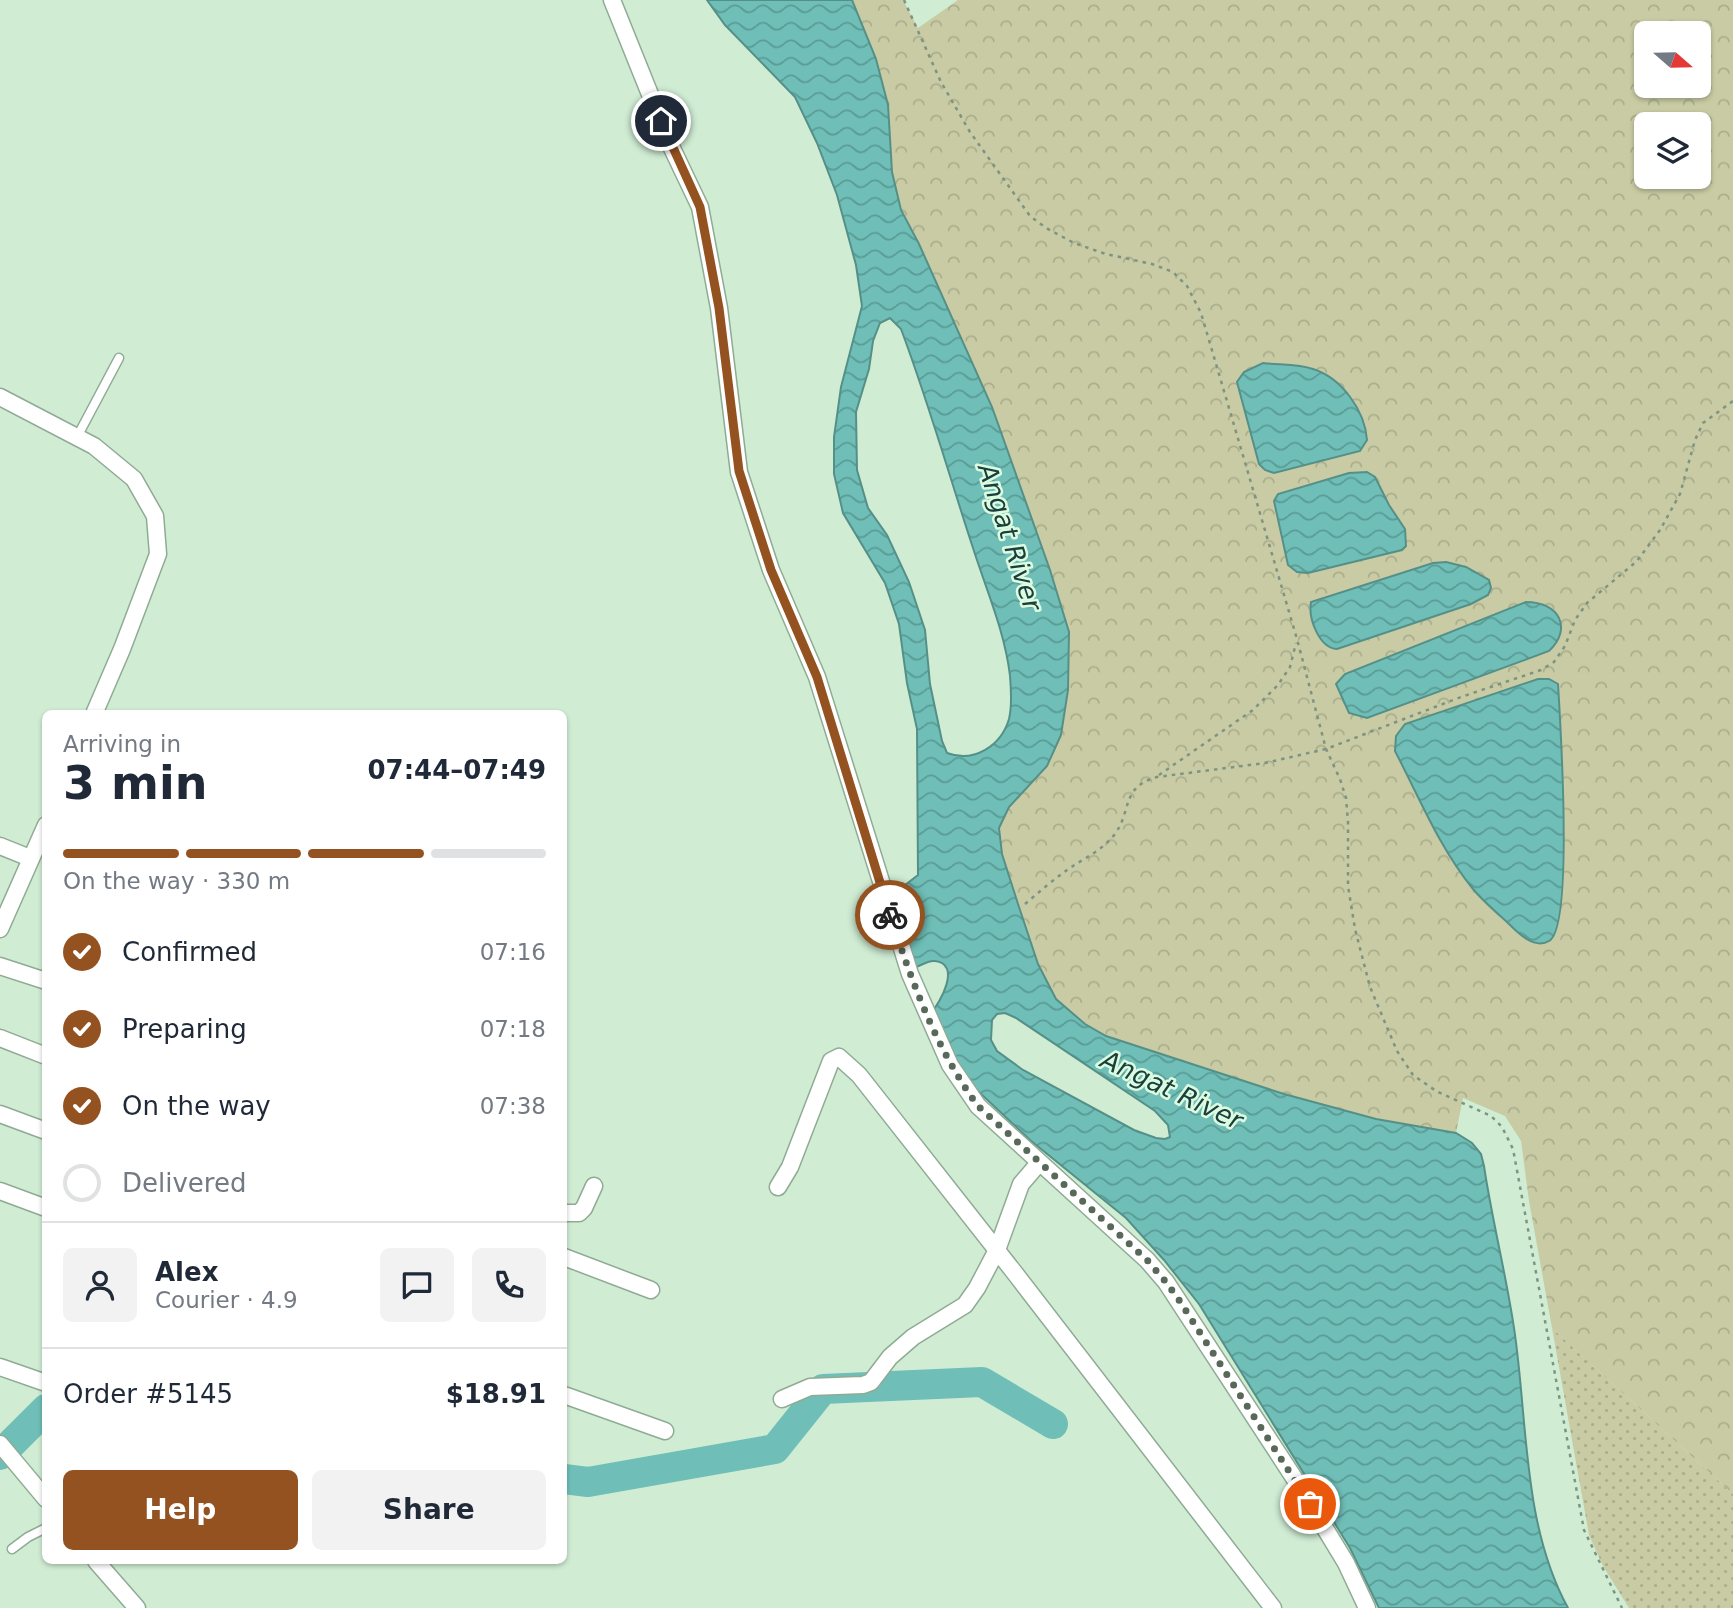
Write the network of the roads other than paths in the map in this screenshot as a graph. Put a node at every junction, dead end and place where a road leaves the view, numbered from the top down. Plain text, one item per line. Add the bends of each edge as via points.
1 (612, 0) edge
2 (119, 358) dead end
3 (0, 397) edge
4 (77, 437) junction
5 (96, 710) edge
6 (42, 834) edge
7 (0, 846) edge
8 (30, 859) junction
9 (0, 929) edge
10 (0, 966) edge
11 (42, 980) edge
12 (0, 1038) edge
13 (42, 1054) edge
14 (0, 1114) edge
15 (42, 1130) edge
16 (1039, 1163) junction
17 (594, 1186) dead end
18 (778, 1187) dead end
19 (0, 1191) edge
20 (42, 1207) edge
21 (567, 1213) edge
22 (996, 1250) junction
23 (567, 1258) edge
24 (651, 1290) dead end
25 (0, 1367) edge
26 (42, 1382) edge
27 (567, 1396) edge
28 (782, 1399) dead end
29 (665, 1431) dead end
30 (4, 1448) edge
31 (42, 1494) edge
32 (42, 1530) edge
33 (12, 1549) dead end
34 (99, 1564) edge
35 (137, 1608) edge
36 (1273, 1608) edge
37 (1367, 1608) edge

1 - 16 street via 700,207 719,308 739,471 771,570 817,677 910,974 965,1090
2 - 4 lane
3 - 4 street
4 - 5 street via 134,479 155,516 158,554
6 - 8 street
7 - 8 street
8 - 9 street
10 - 11 street
12 - 13 street
14 - 15 street
16 - 22 street via 1021,1184
16 - 37 street via 1166,1282 1346,1563
17 - 21 street via 579,1213
18 - 22 street via 831,1061 839,1057 859,1075
19 - 20 street
22 - 28 street via 965,1305 913,1337 871,1382 810,1387
22 - 36 street
23 - 24 street
25 - 26 street
27 - 29 street
30 - 31 street
32 - 33 lane
34 - 35 street

